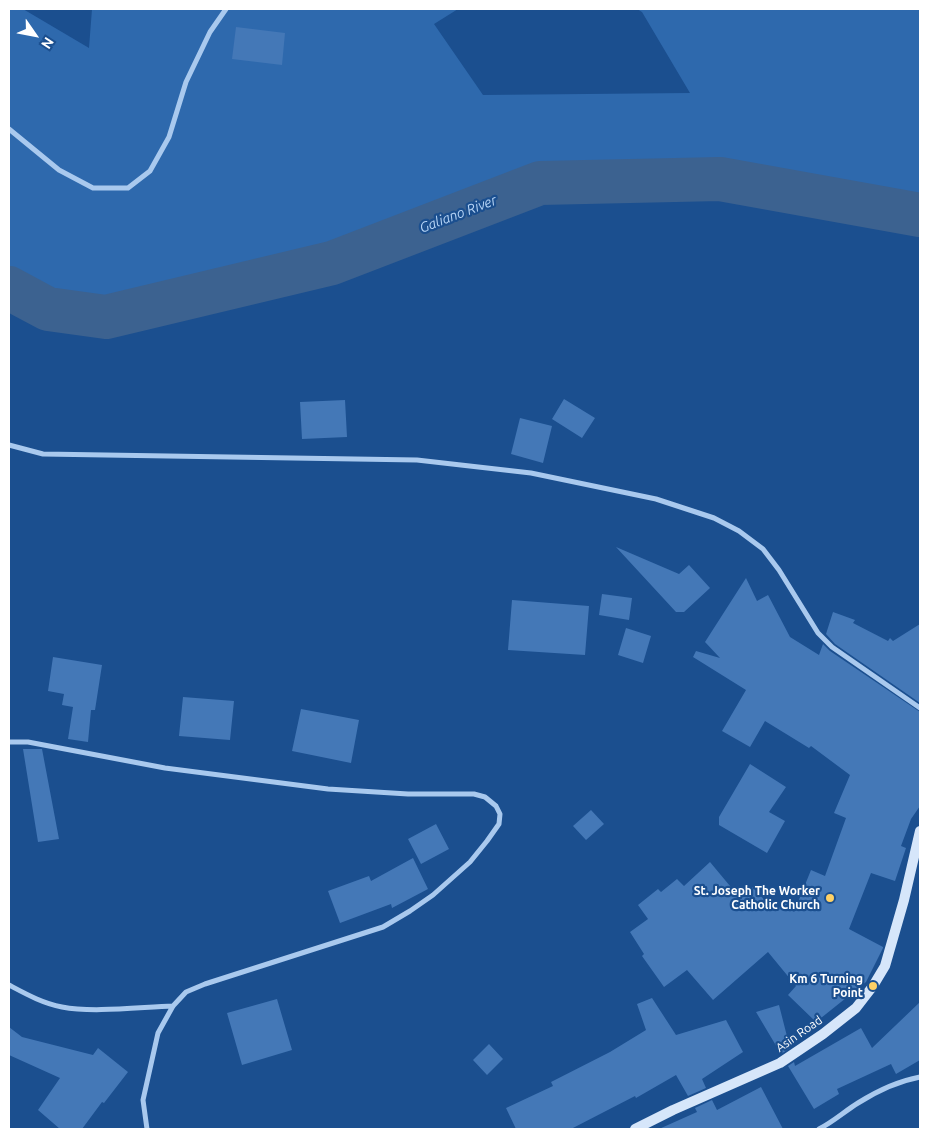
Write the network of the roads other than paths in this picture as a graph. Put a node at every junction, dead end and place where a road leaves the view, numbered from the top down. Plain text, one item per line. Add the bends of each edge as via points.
1 (226, 9) edge
2 (9, 129) edge
3 (9, 445) edge
4 (920, 708) edge
5 (9, 742) edge
6 (920, 831) edge
7 (9, 985) edge
8 (174, 1006) junction
9 (920, 1077) edge
10 (147, 1129) edge
11 (635, 1129) edge
12 (819, 1129) edge

1 - 2 street via 210,32 186,82 169,137 150,171 128,188 93,188 59,170
3 - 4 street via 43,454 417,460 531,473 656,499 714,518 740,531 763,549 818,633 832,647
5 - 8 street via 28,742 165,768 328,789 474,794 485,797 496,806 500,814 499,824 488,841 470,862 410,911 383,927 205,984 186,992
6 - 11 main road, Asin Road via 885,966 856,1008 780,1063
7 - 8 street via 31,998 62,1007
8 - 10 street via 158,1033 143,1100
9 - 12 street via 889,1087

